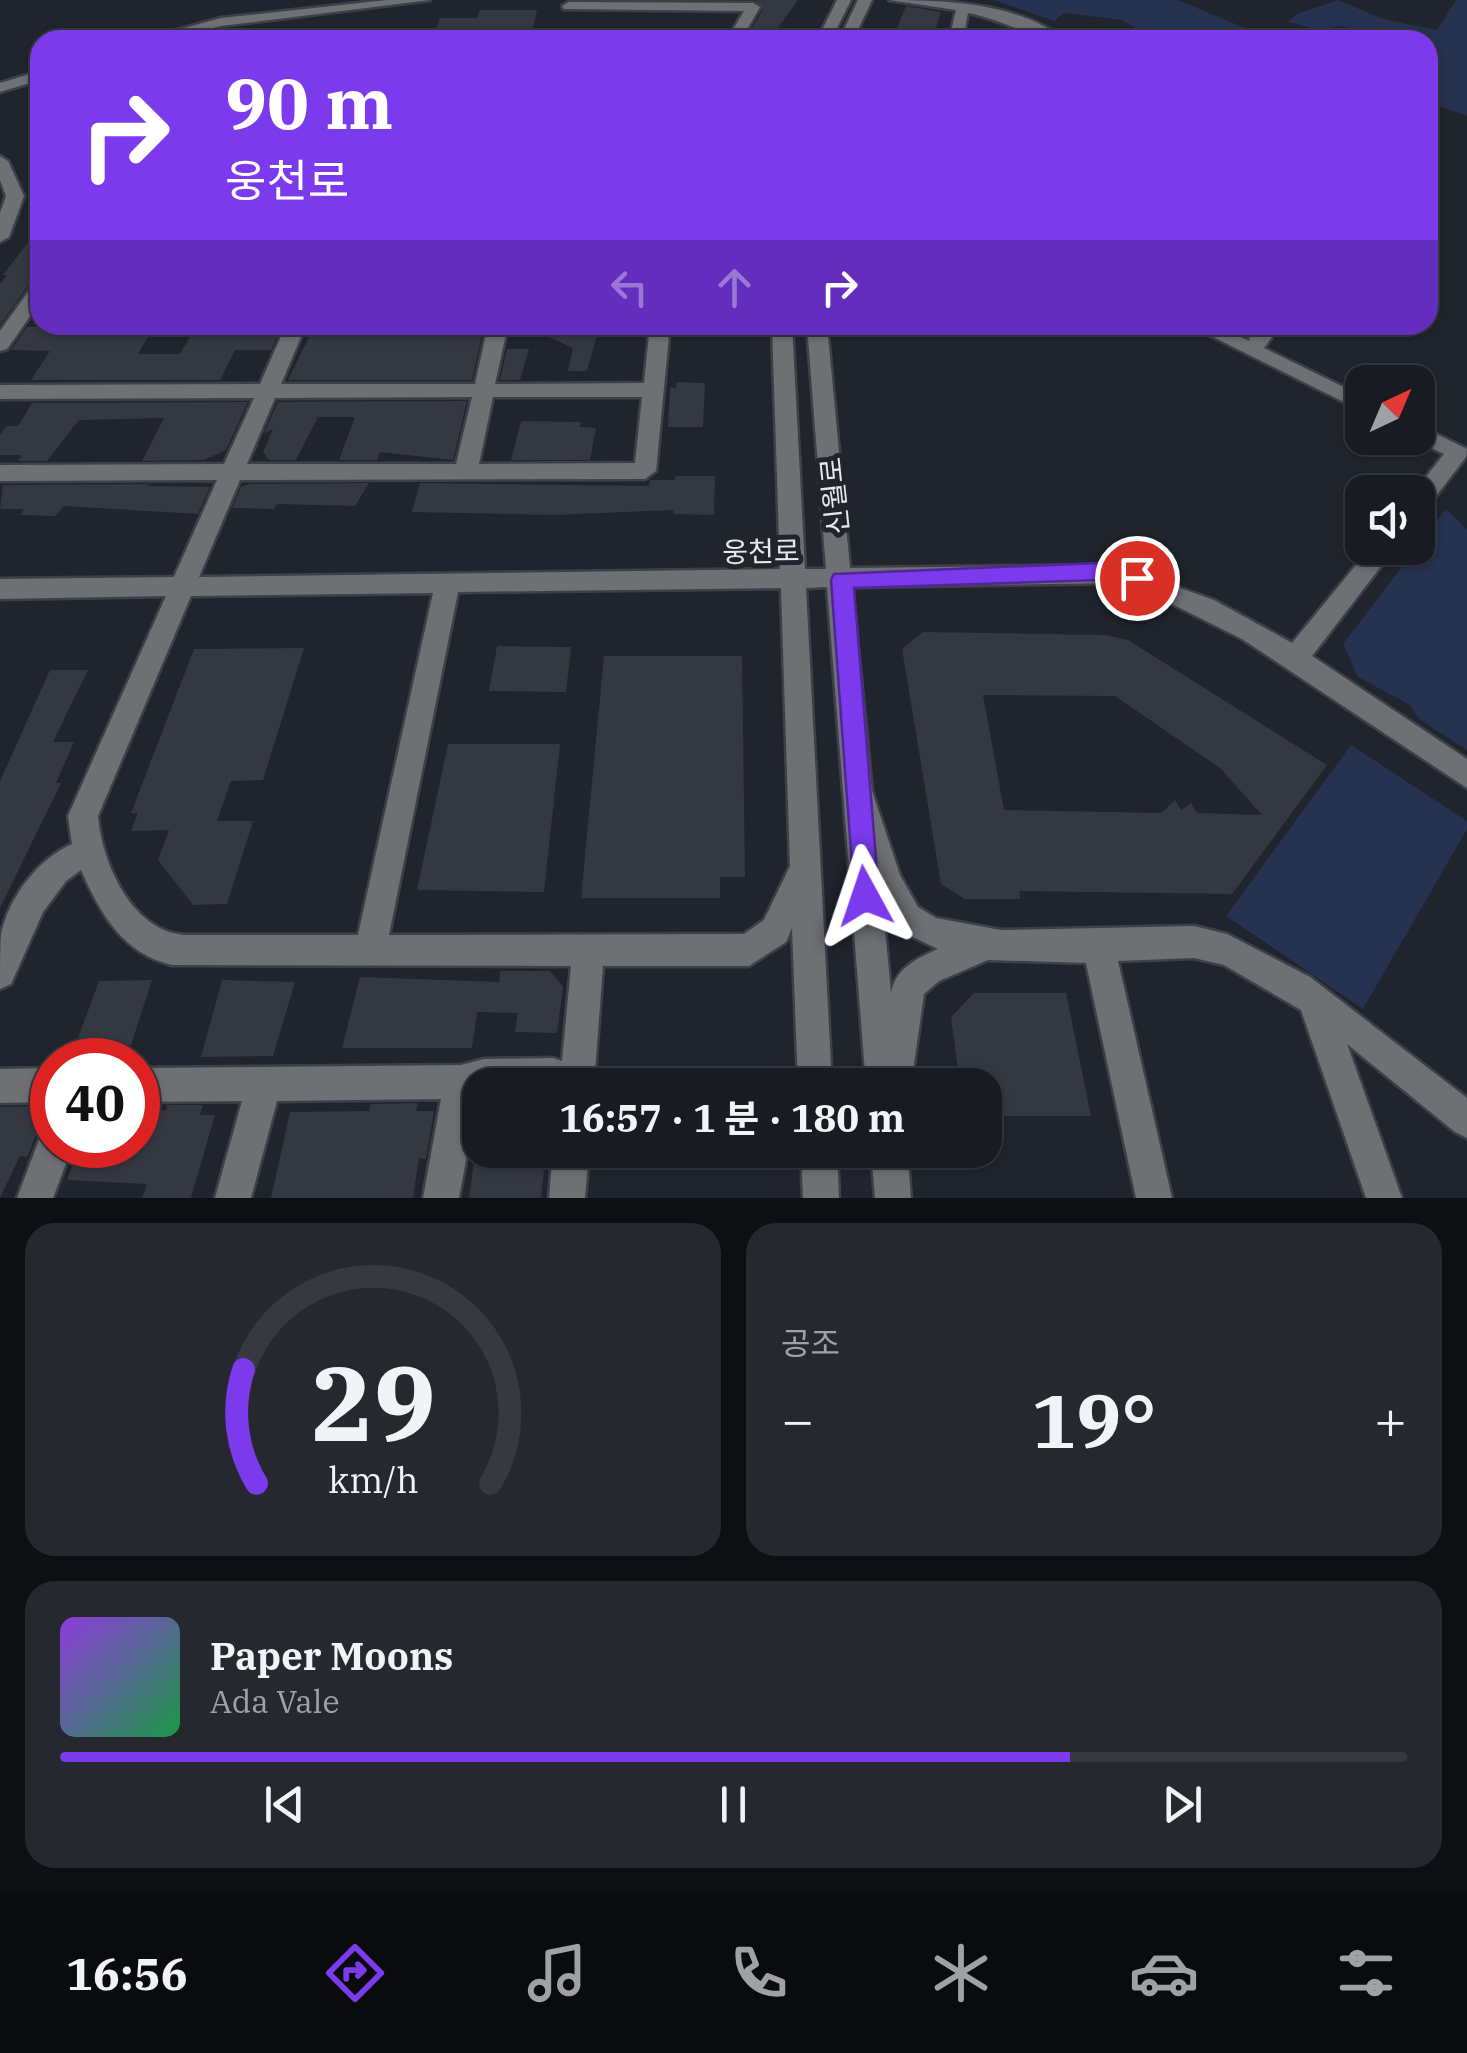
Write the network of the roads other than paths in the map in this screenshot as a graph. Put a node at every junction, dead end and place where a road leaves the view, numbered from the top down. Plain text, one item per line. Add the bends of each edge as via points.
1 (423, 0) edge
2 (844, 0) edge
3 (865, 0) edge
4 (910, 1) edge
5 (570, 3) edge
6 (963, 7) junction
7 (188, 30) edge
8 (564, 30) edge
9 (740, 30) edge
10 (829, 30) edge
11 (851, 30) edge
12 (958, 30) edge
13 (1039, 30) edge
14 (30, 78) edge
15 (0, 88) edge
16 (0, 161) edge
17 (0, 237) edge
18 (30, 299) edge
19 (9, 319) edge
20 (292, 335) edge
21 (496, 335) edge
22 (659, 335) edge
23 (783, 335) edge
24 (819, 335) edge
25 (1222, 335) edge
26 (1259, 335) edge
27 (0, 344) edge
28 (1254, 349) junction
29 (654, 390) junction
30 (267, 391) junction
31 (484, 391) junction
32 (0, 392) edge
33 (1345, 395) edge
34 (1435, 440) edge
35 (466, 471) junction
36 (231, 472) junction
37 (0, 473) edge
38 (1435, 481) edge
39 (1369, 565) edge
40 (796, 580) junction
41 (842, 580) junction
42 (447, 584) junction
43 (180, 587) junction
44 (0, 589) edge
45 (1294, 660) junction
46 (1467, 775) edge
47 (854, 782) junction
48 (88, 852) junction
49 (804, 870) junction
50 (984, 945) junction
51 (1098, 945) junction
52 (588, 950) junction
53 (370, 951) junction
54 (0, 973) edge
55 (1315, 1003) junction
56 (567, 1068) edge
57 (814, 1068) edge
58 (881, 1068) edge
59 (897, 1068) edge
60 (461, 1082) joint
61 (264, 1084) junction
62 (160, 1085) edge
63 (0, 1086) edge
64 (30, 1086) edge
65 (1467, 1120) edge
66 (46, 1168) edge
67 (570, 1168) edge
68 (819, 1168) edge
69 (890, 1168) edge
70 (35, 1198) edge
71 (233, 1198) edge
72 (441, 1198) edge
73 (568, 1198) edge
74 (821, 1198) edge
75 (893, 1198) edge
76 (1154, 1198) edge
77 (1384, 1198) edge

1 - 7 street
2 - 10 street
3 - 11 street
4 - 6 street
5 - 8 street
5 - 9 street via 753,7
6 - 12 street
6 - 13 street
14 - 15 street
16 - 17 street via 15,196
18 - 19 street
19 - 27 street
20 - 30 street
21 - 31 street
22 - 29 street
23 - 40 street, 신월로
24 - 41 street, 신월로
25 - 28 street
26 - 28 street
28 - 33 street
29 - 31 street
29 - 35 street via 646,470
30 - 31 street
30 - 32 street
30 - 36 street
31 - 35 street
34 - 38 street via 1458,452
35 - 36 street
36 - 37 street
36 - 43 street
39 - 45 street
40 - 41 street, 웅천로
40 - 42 street, 웅천로
40 - 49 street, 신월로
41 - 45 street, 웅천로 via 1116,574 1187,598
41 - 47 street, 신월로
42 - 43 street, 웅천로
42 - 53 street
43 - 44 street, 웅천로
43 - 48 street via 83,816
45 - 46 street, 웅천로
47 - 50 street via 906,918 938,935
47 - 58 street, 신월로
48 - 53 street via 129,920 162,948
48 - 54 street via 46,878
49 - 52 street via 775,931 750,950
49 - 57 street, 신월로
50 - 51 street
50 - 59 street via 928,970 910,986
51 - 55 street via 1218,946
51 - 76 street
52 - 53 street
52 - 56 street
55 - 65 street
55 - 77 street
60 - 61 street
60 - 72 street
61 - 62 street
61 - 71 street
63 - 64 street
66 - 70 street
67 - 73 street
68 - 74 street
69 - 75 street

